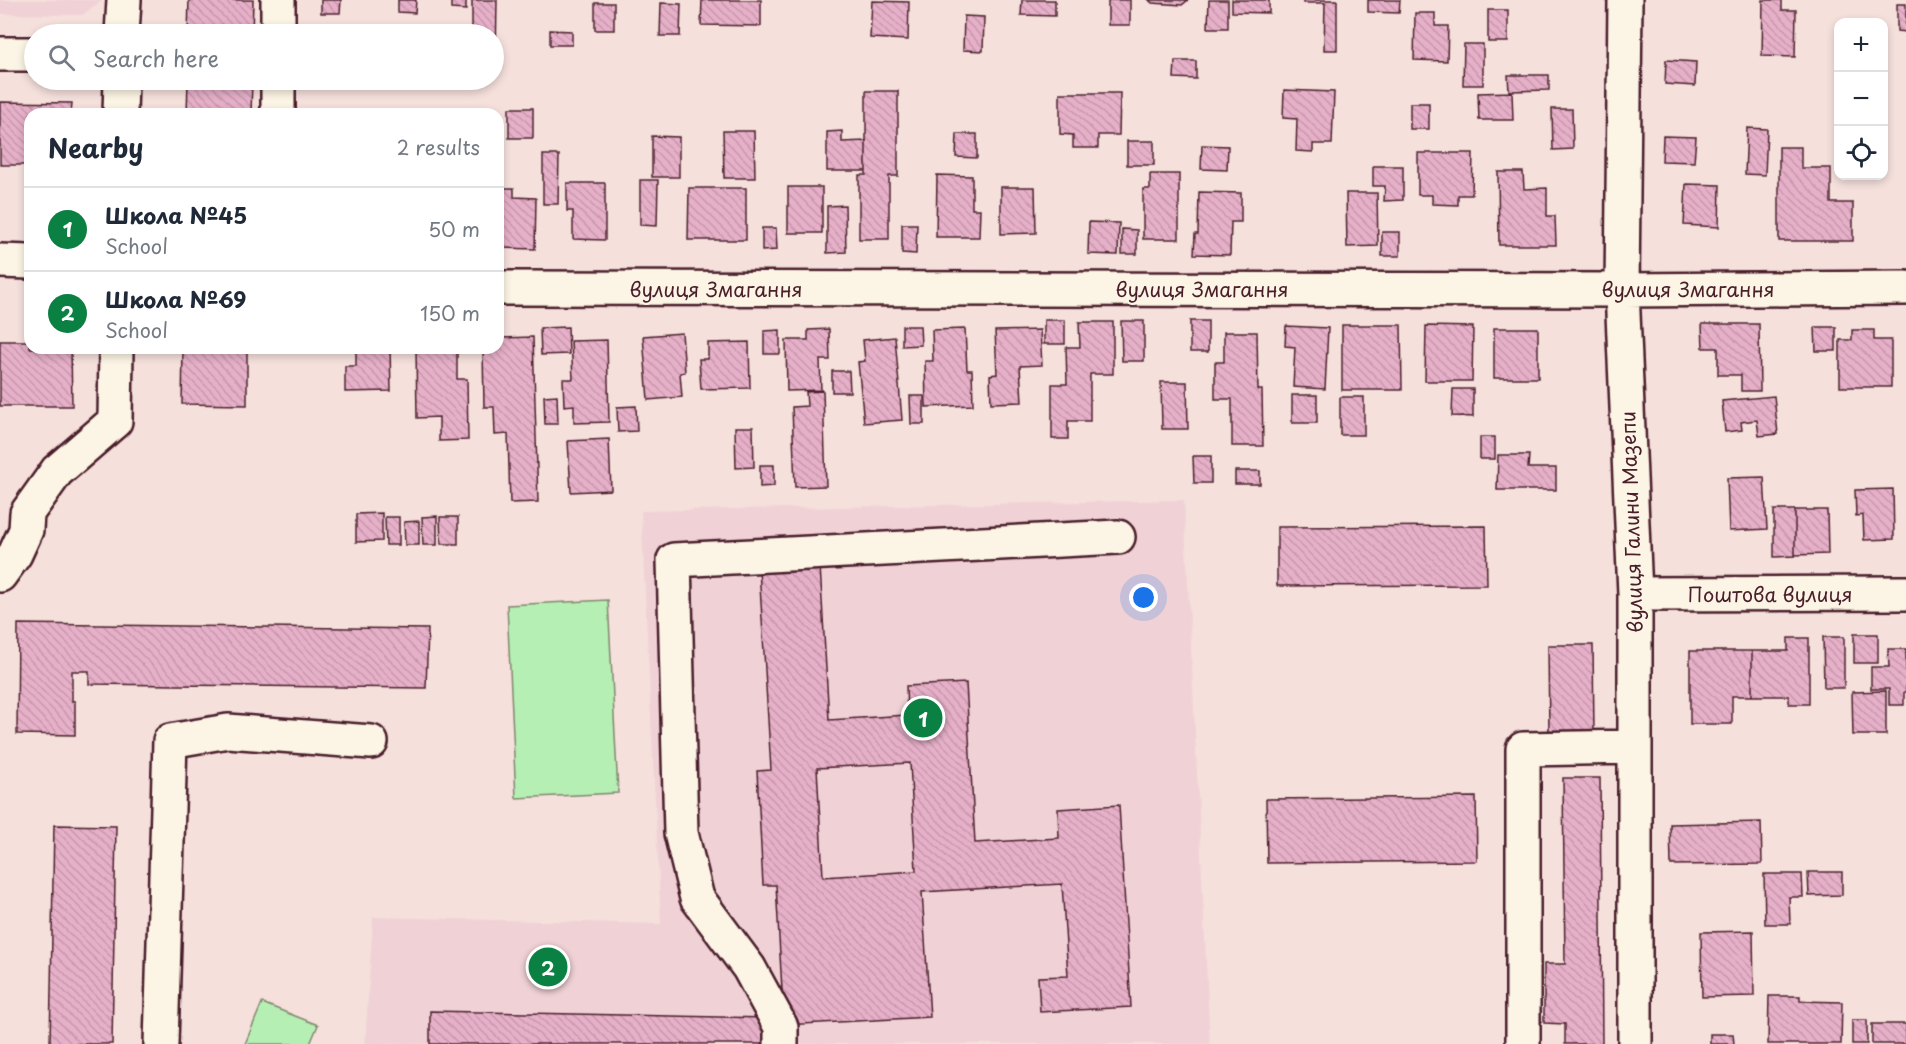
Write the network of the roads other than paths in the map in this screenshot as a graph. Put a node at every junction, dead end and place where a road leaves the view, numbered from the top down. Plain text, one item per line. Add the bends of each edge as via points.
1 (124, 0) edge
2 (278, 0) edge
3 (1625, 0) edge
4 (123, 24) edge
5 (278, 24) edge
6 (0, 54) edge
7 (24, 54) edge
8 (121, 90) edge
9 (278, 90) edge
10 (120, 108) edge
11 (278, 108) edge
12 (0, 261) edge
13 (24, 262) edge
14 (504, 288) edge
15 (1906, 288) edge
16 (1622, 290) junction
17 (116, 354) edge
18 (1118, 537) dead end
19 (0, 575) edge
20 (1906, 593) edge
21 (1635, 594) junction
22 (371, 742) dead end
23 (1635, 747) junction
24 (161, 1044) edge
25 (781, 1044) edge
26 (1523, 1044) edge
27 (1635, 1044) edge

1 - 4 street
2 - 5 street
3 - 16 street, вулиця Галини Мазепи
6 - 7 street
8 - 10 street
9 - 11 street
12 - 13 street
14 - 16 street, вулиця Змагання
15 - 16 street, вулиця Змагання
16 - 21 street, вулиця Галини Мазепи
17 - 19 street via 115,421 57,471 27,513 26,530
18 - 25 street via 674,560 681,833 697,898 749,968 781,1027
20 - 21 street, Поштова вулиця
21 - 23 street, вулиця Галини Мазепи
22 - 24 street via 228,731 170,741
23 - 26 street via 1523,749
23 - 27 street, вулиця Галини Мазепи

